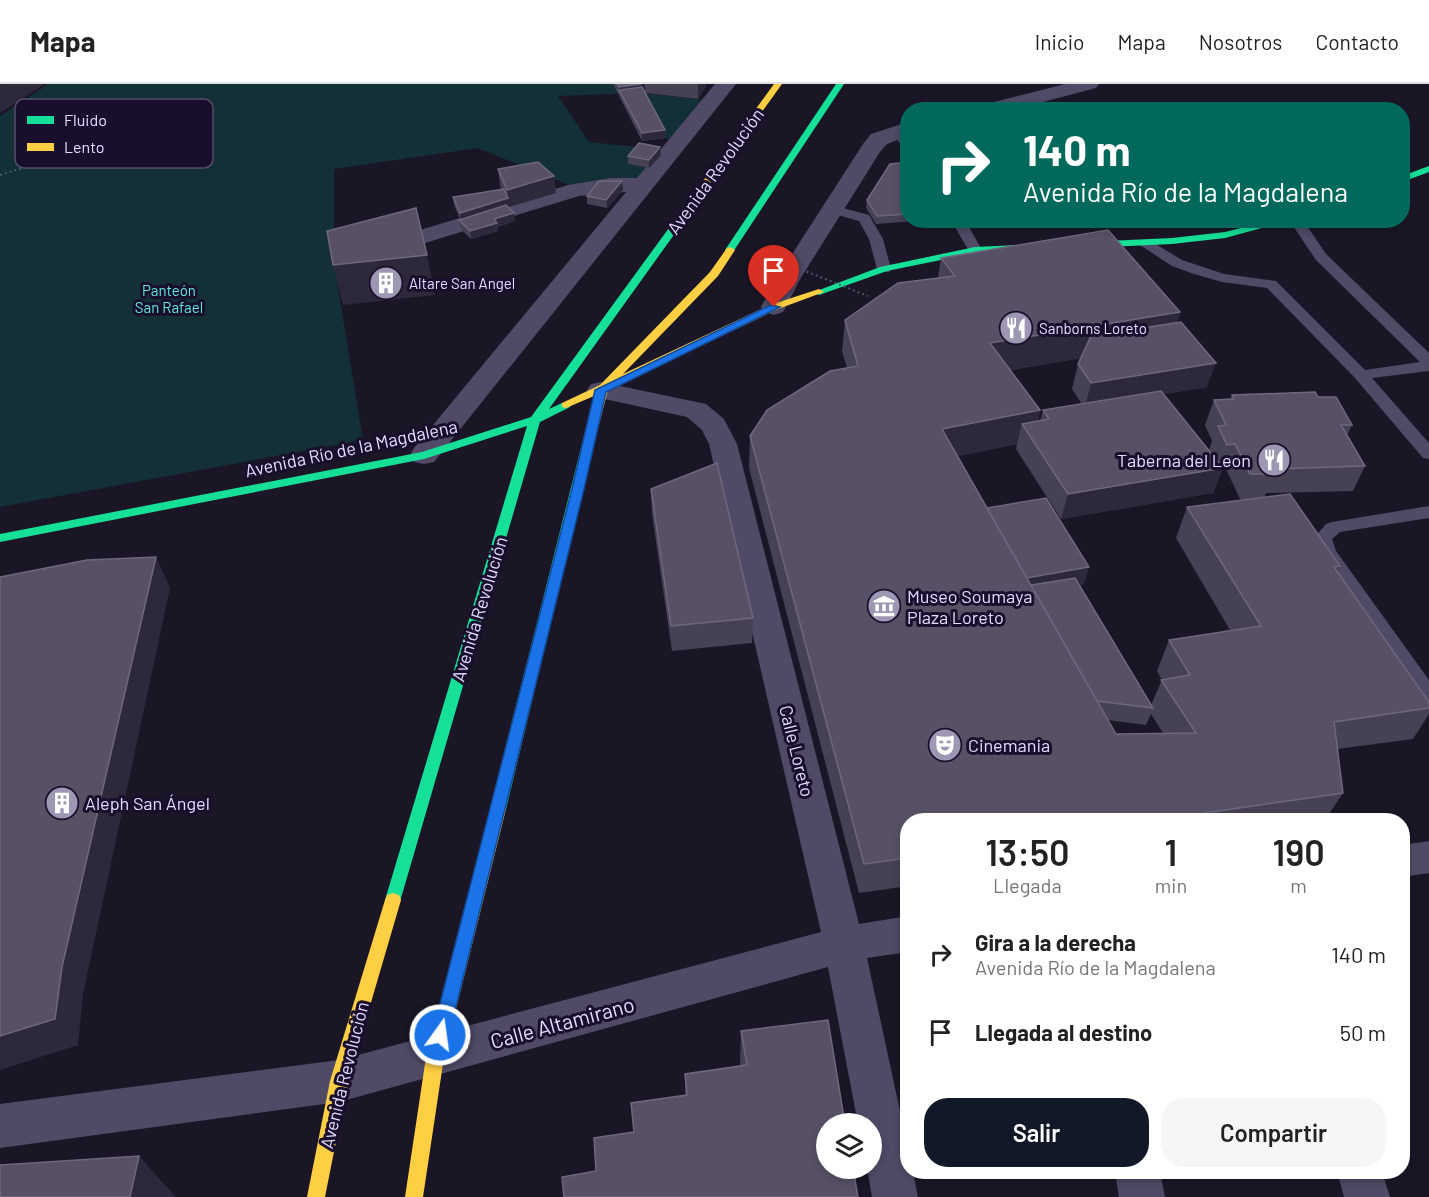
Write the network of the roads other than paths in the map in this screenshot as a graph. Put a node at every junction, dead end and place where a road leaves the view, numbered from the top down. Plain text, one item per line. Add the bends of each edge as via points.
1 (726, 84) edge
2 (778, 84) edge
3 (840, 84) edge
4 (1089, 84) edge
5 (1017, 102) edge
6 (900, 136) edge
7 (1429, 169) edge
8 (1410, 176) edge
9 (644, 185) junction
10 (832, 209) junction
11 (963, 228) edge
12 (1254, 228) edge
13 (1301, 228) edge
14 (1144, 243) junction
15 (975, 250) junction
16 (357, 257) edge
17 (884, 269) junction
18 (774, 307) junction
19 (1429, 364) edge
20 (1361, 375) junction
21 (601, 390) junction
22 (535, 420) junction
23 (424, 454) junction
24 (1429, 454) edge
25 (1429, 512) edge
26 (0, 538) edge
27 (1429, 696) edge
28 (1429, 857) edge
29 (1410, 860) edge
30 (900, 935) edge
31 (844, 944) junction
32 (435, 1057) junction
33 (339, 1081) junction
34 (0, 1126) edge
35 (1139, 1179) edge
36 (1362, 1179) edge
37 (316, 1197) edge
38 (414, 1197) edge
39 (895, 1197) edge
40 (1143, 1197) edge
41 (1367, 1197) edge

1 - 9 street
2 - 22 main road, Avenida Revolución
3 - 21 main road via 714,274
4 - 5 street
6 - 10 street via 879,139
7 - 8 main road
9 - 16 street via 576,190
9 - 23 street
10 - 17 lane via 869,217
10 - 18 street
11 - 15 lane
12 - 14 main road, Avenida Río de la Magdalena via 1225,235
13 - 19 lane via 1321,257
14 - 15 main road, Avenida Río de la Magdalena
14 - 20 lane via 1199,272 1271,284
15 - 17 main road, Avenida Río de la Magdalena
17 - 18 main road, Avenida Río de la Magdalena
18 - 21 main road, Avenida Río de la Magdalena
19 - 20 lane
20 - 24 lane
21 - 22 main road, Avenida Río de la Magdalena
21 - 31 street, Calle Loreto via 696,410 714,426 723,444
21 - 32 main road
22 - 23 main road, Avenida Río de la Magdalena
22 - 33 main road, Avenida Revolución
23 - 26 main road, Avenida Río de la Magdalena
25 - 27 lane via 1340,526 1323,538 1328,552
28 - 29 street
30 - 31 street, Calle Altamirano
31 - 32 street, Calle Altamirano
31 - 39 street, Calle Loreto
32 - 33 street, Calle Altamirano
32 - 38 main road
33 - 34 street, Calle Altamirano
33 - 37 main road, Avenida Revolución
35 - 40 street
36 - 41 street

